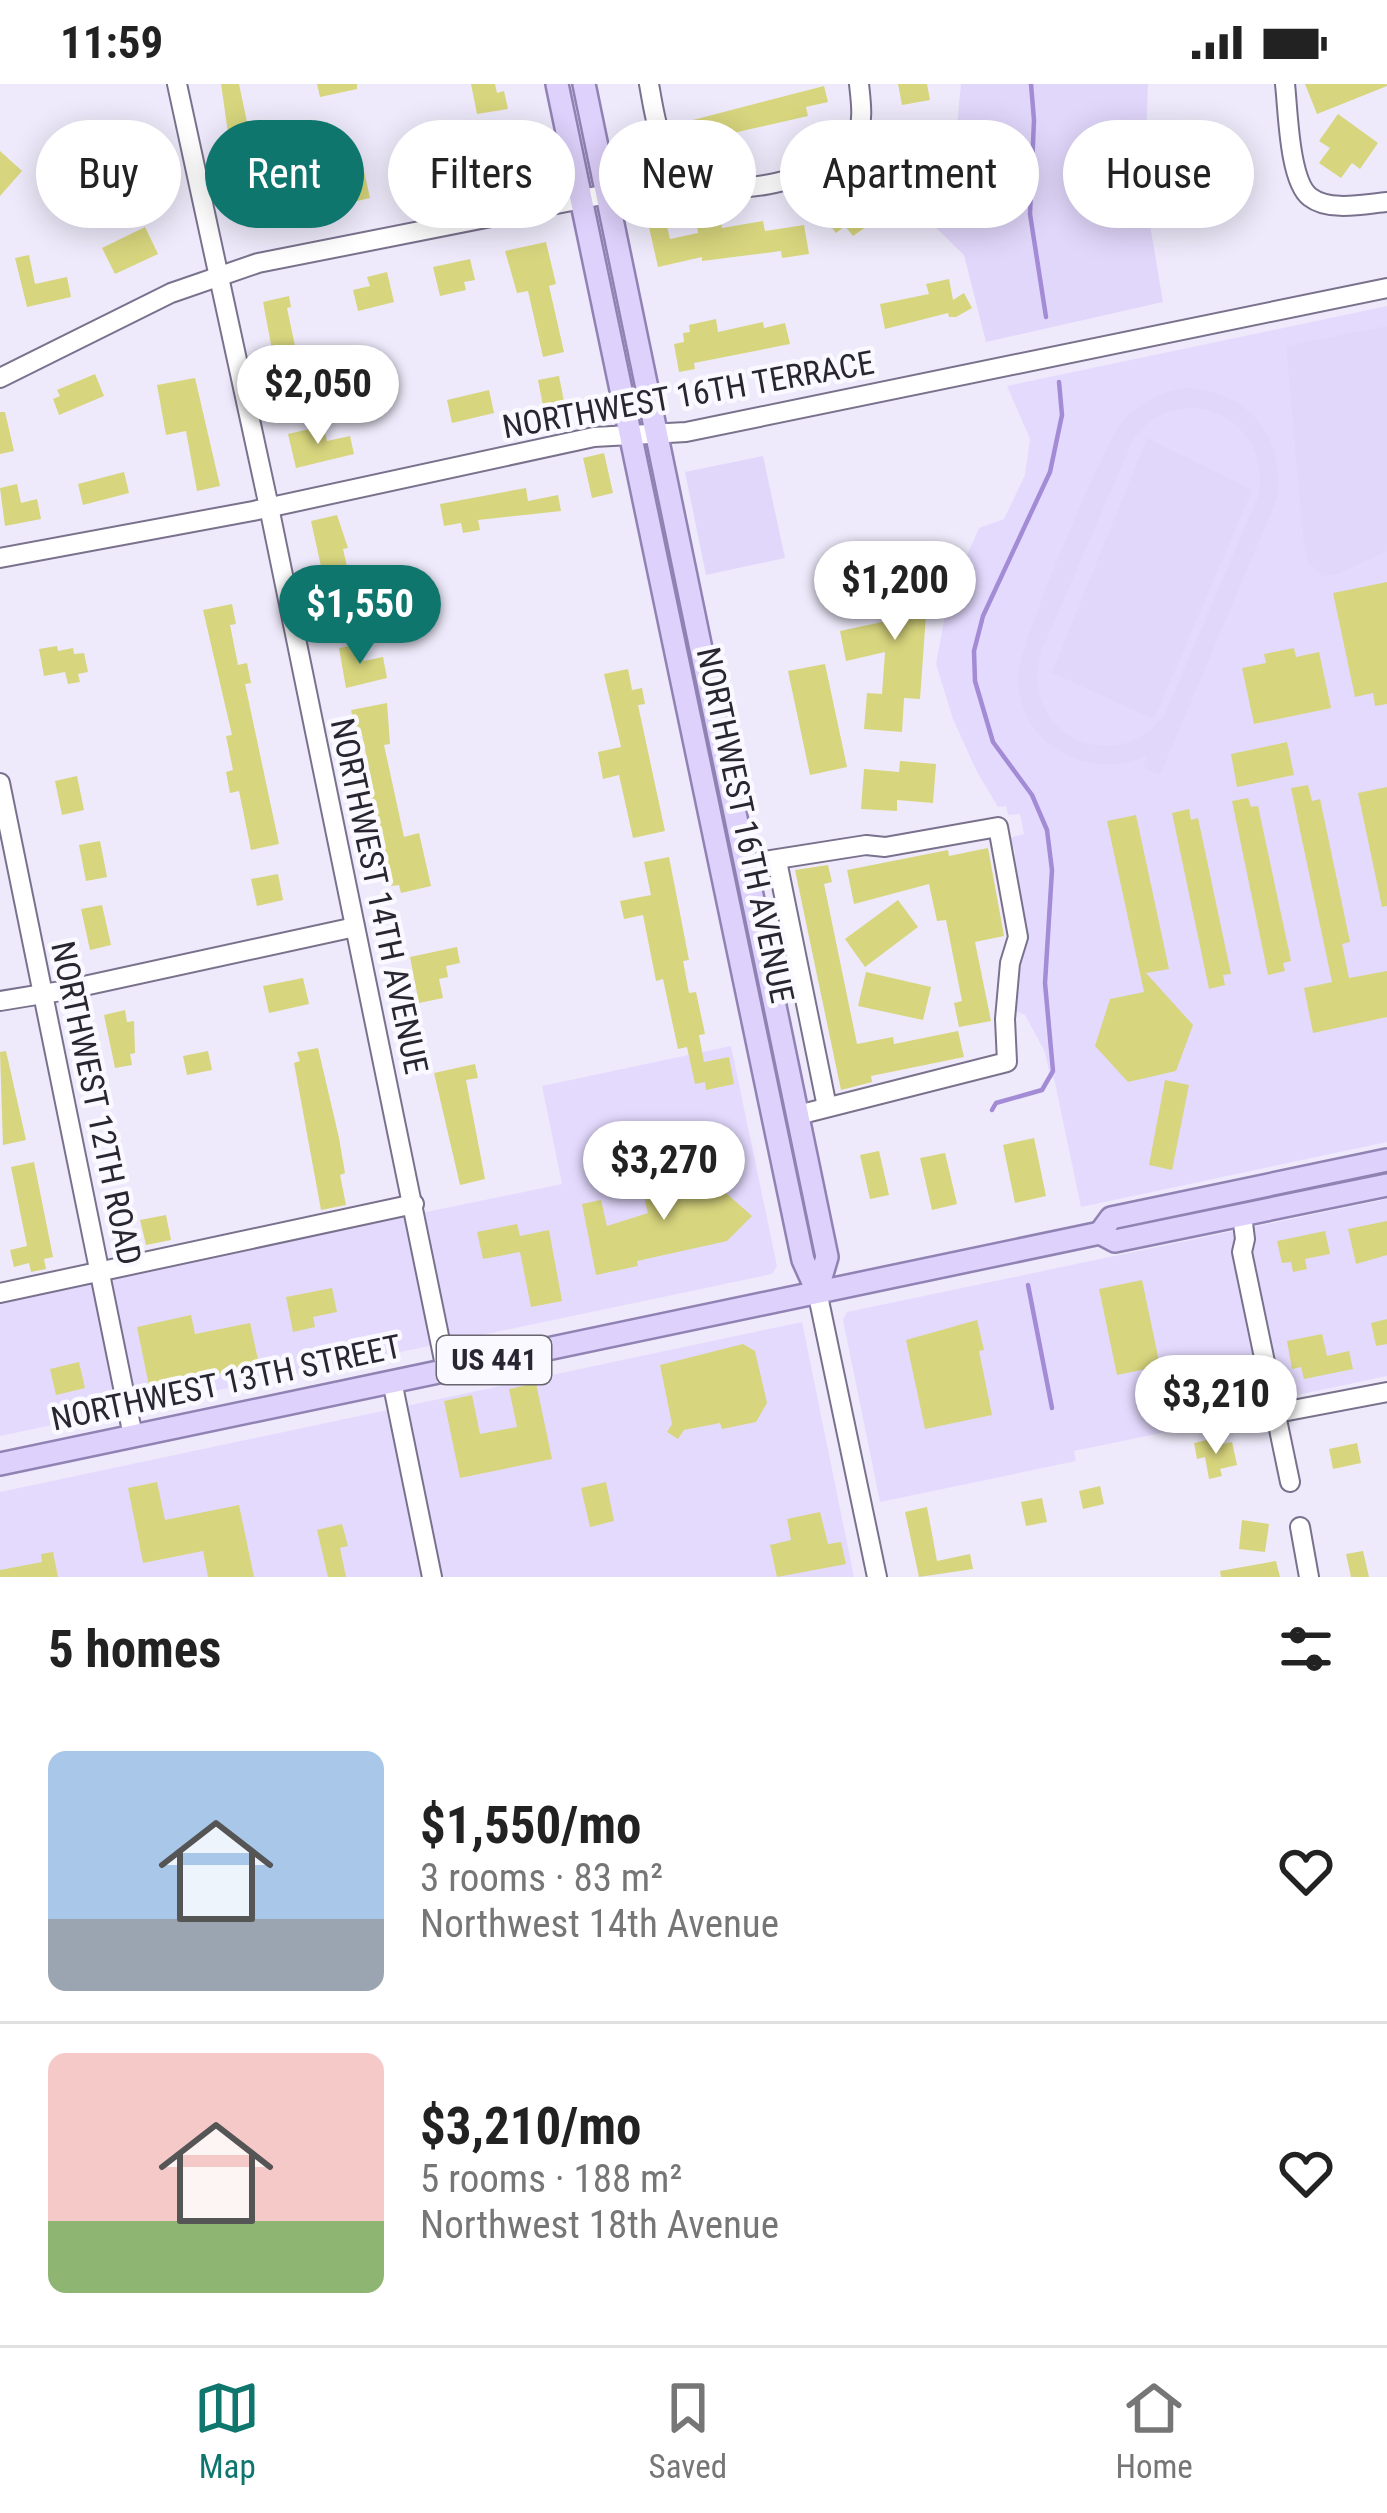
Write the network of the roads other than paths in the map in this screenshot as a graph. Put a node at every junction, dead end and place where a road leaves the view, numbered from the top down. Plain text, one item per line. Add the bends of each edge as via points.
1 (177, 84) edge
2 (556, 84) edge
3 (584, 84) edge
4 (649, 84) edge
5 (859, 84) edge
6 (1285, 84) edge
7 (599, 156) edge
8 (599, 196) edge
9 (581, 200) junction
10 (1387, 202) edge
11 (614, 228) edge
12 (216, 276) junction
13 (1387, 288) edge
14 (0, 378) edge
15 (657, 434) junction
16 (631, 436) junction
17 (269, 507) junction
18 (0, 558) edge
19 (713, 706) junction
20 (688, 708) junction
21 (0, 783) edge
22 (777, 861) junction
23 (745, 864) junction
24 (721, 866) junction
25 (355, 927) junction
26 (44, 994) junction
27 (0, 1001) edge
28 (826, 1107) junction
29 (797, 1115) junction
30 (1385, 1159) edge
31 (1387, 1185) edge
32 (413, 1204) junction
33 (1235, 1216) junction
34 (1100, 1233) junction
35 (101, 1271) junction
36 (817, 1291) junction
37 (0, 1293) edge
38 (446, 1370) junction
39 (392, 1381) junction
40 (1387, 1392) edge
41 (1277, 1413) junction
42 (134, 1436) junction
43 (0, 1464) edge
44 (1290, 1482) dead end
45 (1300, 1527) dead end
46 (432, 1577) edge
47 (877, 1577) edge
48 (1309, 1577) edge

1 - 12 street, NORTHWEST 14TH AVENUE
2 - 9 main road, NORTHWEST 16TH AVENUE
3 - 7 main road, NORTHWEST 16TH AVENUE
4 - 5 street via 657,131 674,164 690,181 732,189 824,169 855,140
6 - 10 street via 1299,183 1311,199
8 - 9 street
9 - 12 street
9 - 16 main road, NORTHWEST 16TH AVENUE
11 - 15 main road, NORTHWEST 16TH AVENUE
12 - 14 street
12 - 17 street, NORTHWEST 14TH AVENUE
13 - 15 street, NORTHWEST 16TH TERRACE
15 - 16 street, NORTHWEST 16TH TERRACE
15 - 19 main road, NORTHWEST 16TH AVENUE
16 - 17 street, NORTHWEST 16TH TERRACE via 594,437
16 - 20 main road, NORTHWEST 16TH AVENUE
17 - 18 street, NORTHWEST 16TH TERRACE
17 - 25 street, NORTHWEST 14TH AVENUE
19 - 20 main road
19 - 23 main road, NORTHWEST 16TH AVENUE
20 - 24 main road, NORTHWEST 16TH AVENUE
21 - 26 street, NORTHWEST 12TH ROAD
22 - 23 street
22 - 28 street
22 - 28 street via 998,827 1006,855 1018,937 1006,1000 1007,1062
23 - 24 main road
23 - 29 main road, NORTHWEST 16TH AVENUE
24 - 36 main road, NORTHWEST 16TH AVENUE via 803,1260
25 - 26 street
25 - 32 street, NORTHWEST 14TH AVENUE
26 - 27 street
26 - 35 street, NORTHWEST 12TH ROAD
28 - 29 street
29 - 36 main road, NORTHWEST 16TH AVENUE via 827,1257
30 - 33 main road via 1357,1179 1241,1205
30 - 34 main road, NORTHWEST 13TH STREET / US 441 via 1111,1218
31 - 33 main road, NORTHWEST 13TH STREET / US 441
32 - 35 street
32 - 38 street, NORTHWEST 14TH AVENUE
33 - 34 main road, NORTHWEST 13TH STREET / US 441 via 1115,1241
33 - 41 street via 1233,1244 1242,1252
34 - 36 main road, NORTHWEST 13TH STREET / US 441
35 - 37 street
35 - 42 street, NORTHWEST 12TH ROAD
36 - 38 main road, NORTHWEST 13TH STREET / US 441
36 - 47 street, NORTHWEST 16TH AVENUE
38 - 39 main road, NORTHWEST 13TH STREET / US 441
39 - 42 main road, NORTHWEST 13TH STREET / US 441
39 - 46 street
40 - 41 street
41 - 44 street
42 - 43 main road, NORTHWEST 13TH STREET / US 441
45 - 48 street

